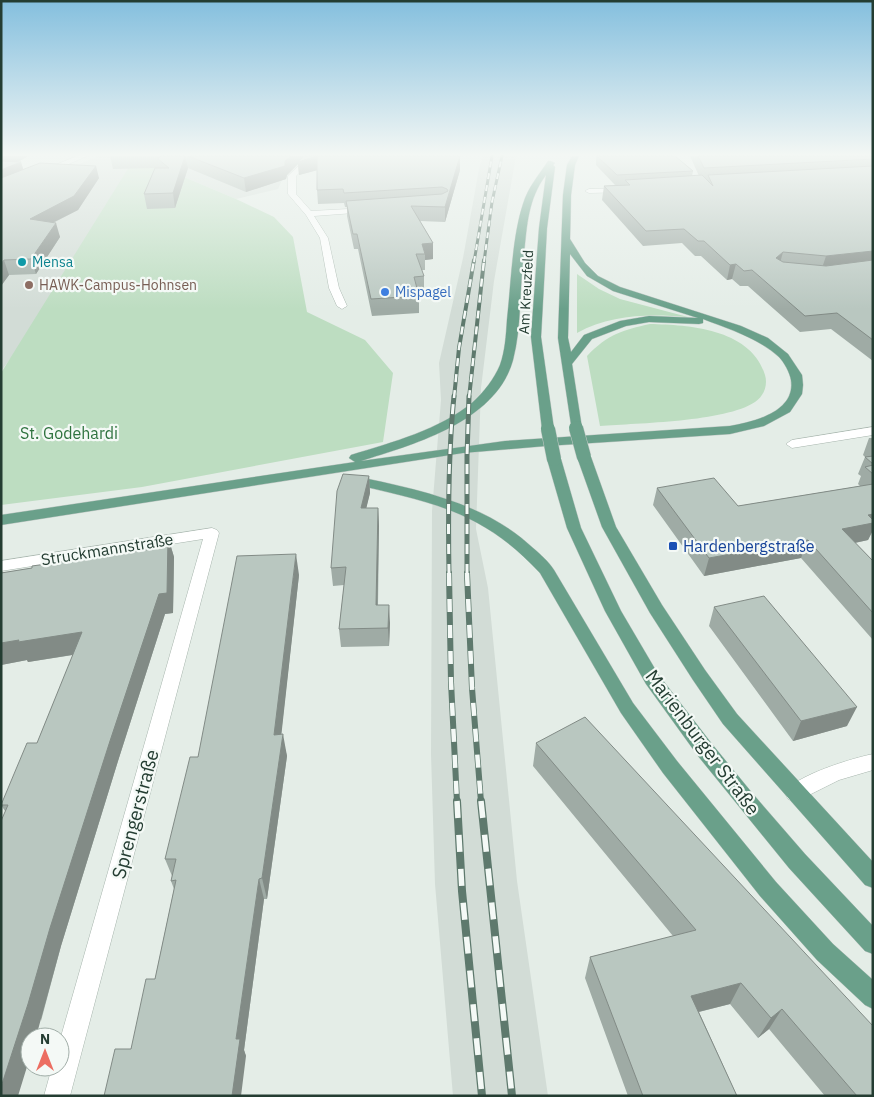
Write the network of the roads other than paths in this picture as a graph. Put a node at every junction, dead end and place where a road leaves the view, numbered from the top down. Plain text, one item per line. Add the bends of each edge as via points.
1 (303, 207) edge
2 (526, 207) edge
3 (546, 207) edge
4 (566, 207) edge
5 (377, 209) edge
6 (309, 214) junction
7 (565, 238) junction
8 (342, 306) dead end
9 (726, 324) junction
10 (566, 365) junction
11 (548, 429) joint
12 (873, 431) edge
13 (792, 444) dead end
14 (314, 472) junction
15 (1, 520) edge
16 (212, 533) joint
17 (1, 566) edge
18 (873, 762) edge
19 (795, 793) junction
20 (873, 878) edge
21 (873, 944) edge
22 (873, 998) edge
23 (57, 1096) edge

1 - 6 street
2 - 14 main road via 510,348 504,371 493,388 449,424
3 - 11 main road, Am Kreuzfeld via 536,337
4 - 7 main road
5 - 6 street
6 - 8 street via 324,238 334,288
7 - 9 main road via 591,276 608,286
7 - 10 main road via 563,338
9 - 10 main road via 667,319 624,323 588,337
9 - 14 main road via 772,345 792,365 797,378 797,393 793,404 779,414 751,426 504,445
10 - 19 main road, Marienburger Straße, bridge via 576,428 609,527 674,638 730,718
11 - 21 main road, Marienburger Straße, bridge via 574,528 613,611 652,679 746,800
12 - 13 street
14 - 15 main road
14 - 22 main road via 414,494 465,511 504,531 529,552 546,570 627,708 670,767 775,896 825,952
16 - 17 street, Struckmannstraße
16 - 23 street, Sprengerstraße
18 - 19 street via 852,766
19 - 20 main road, Marienburger Straße

